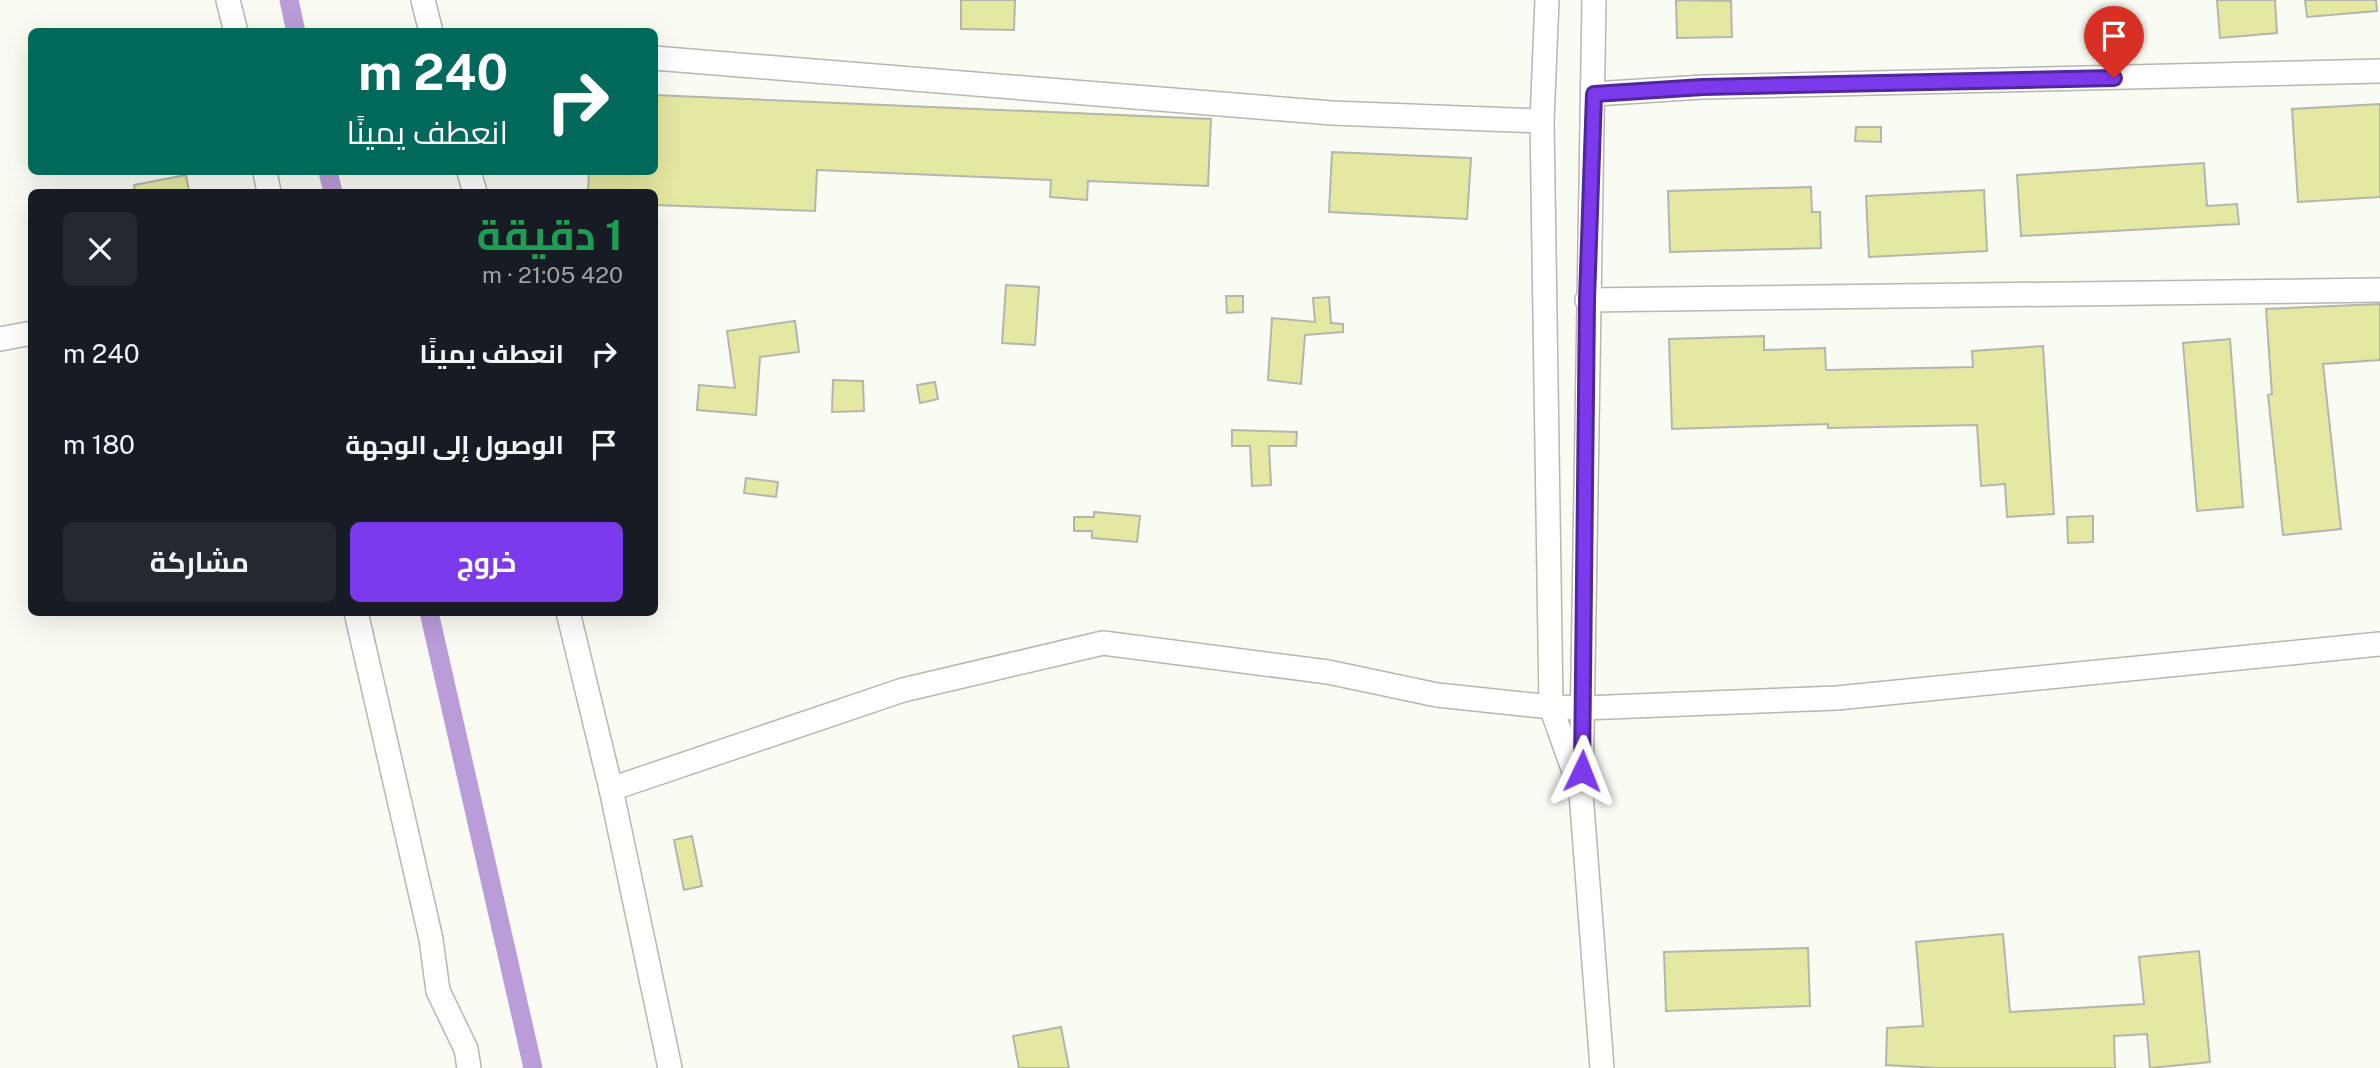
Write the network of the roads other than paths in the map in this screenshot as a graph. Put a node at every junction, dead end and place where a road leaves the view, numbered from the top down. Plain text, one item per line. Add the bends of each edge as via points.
1 (228, 0) edge
2 (424, 0) edge
3 (1547, 0) edge
4 (1594, 0) edge
5 (235, 28) edge
6 (430, 28) edge
7 (658, 58) edge
8 (2380, 71) edge
9 (1594, 94) junction
10 (1542, 121) junction
11 (2380, 290) edge
12 (1587, 300) junction
13 (28, 334) edge
14 (0, 340) edge
15 (1547, 483) junction
16 (1586, 483) junction
17 (357, 616) edge
18 (569, 616) edge
19 (1585, 626) junction
20 (1550, 630) junction
21 (2380, 643) edge
22 (1551, 707) junction
23 (1584, 708) junction
24 (611, 789) junction
25 (1581, 793) junction
26 (469, 1068) edge
27 (670, 1068) edge
28 (1602, 1068) edge

1 - 5 street
2 - 6 street
3 - 10 street
4 - 9 street
7 - 10 street via 1332,113
8 - 9 street via 1703,87
9 - 12 street
10 - 15 street
11 - 12 street
12 - 16 street
13 - 14 street
15 - 16 street
15 - 20 street
16 - 19 street
17 - 26 street via 431,939 438,990 466,1049
18 - 24 street
19 - 20 street
19 - 23 street
20 - 22 street
21 - 23 street via 1837,698
22 - 23 street
22 - 24 street via 1437,695 1328,672 1103,643 903,690
22 - 25 street
23 - 25 street
24 - 27 street
25 - 28 street

